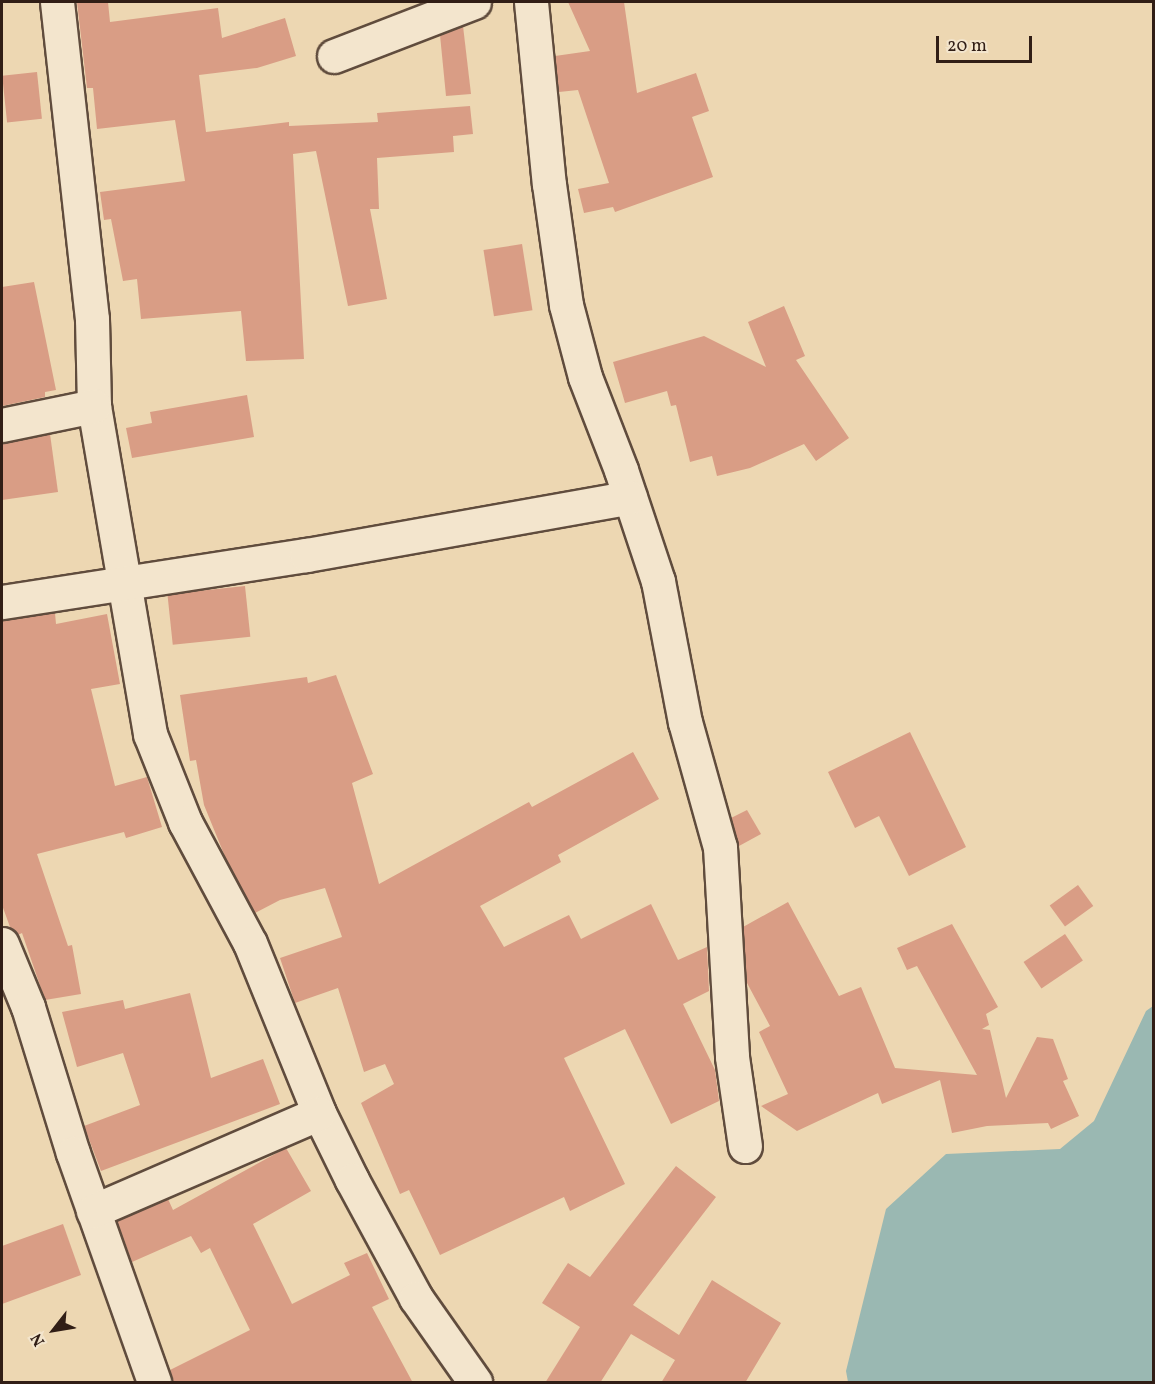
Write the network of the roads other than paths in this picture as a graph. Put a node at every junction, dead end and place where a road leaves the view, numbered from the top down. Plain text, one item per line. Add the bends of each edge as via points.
1 (57, 2) edge
2 (474, 2) edge
3 (531, 2) edge
4 (334, 56) dead end
5 (94, 406) junction
6 (2, 425) edge
7 (630, 497) junction
8 (124, 583) junction
9 (2, 602) edge
10 (2, 944) edge
11 (319, 1113) junction
12 (745, 1146) dead end
13 (93, 1211) junction
14 (154, 1383) edge
15 (475, 1383) edge

1 - 5 street via 92,319
2 - 4 street
3 - 7 street via 549,184 566,305 585,377
5 - 6 street
5 - 8 street
7 - 8 street
7 - 12 street via 657,581 685,722 720,847 732,1057
8 - 9 street
8 - 11 street via 150,734 185,822 250,943
10 - 13 street via 28,1007
11 - 13 street
11 - 15 street via 416,1298
13 - 14 street

